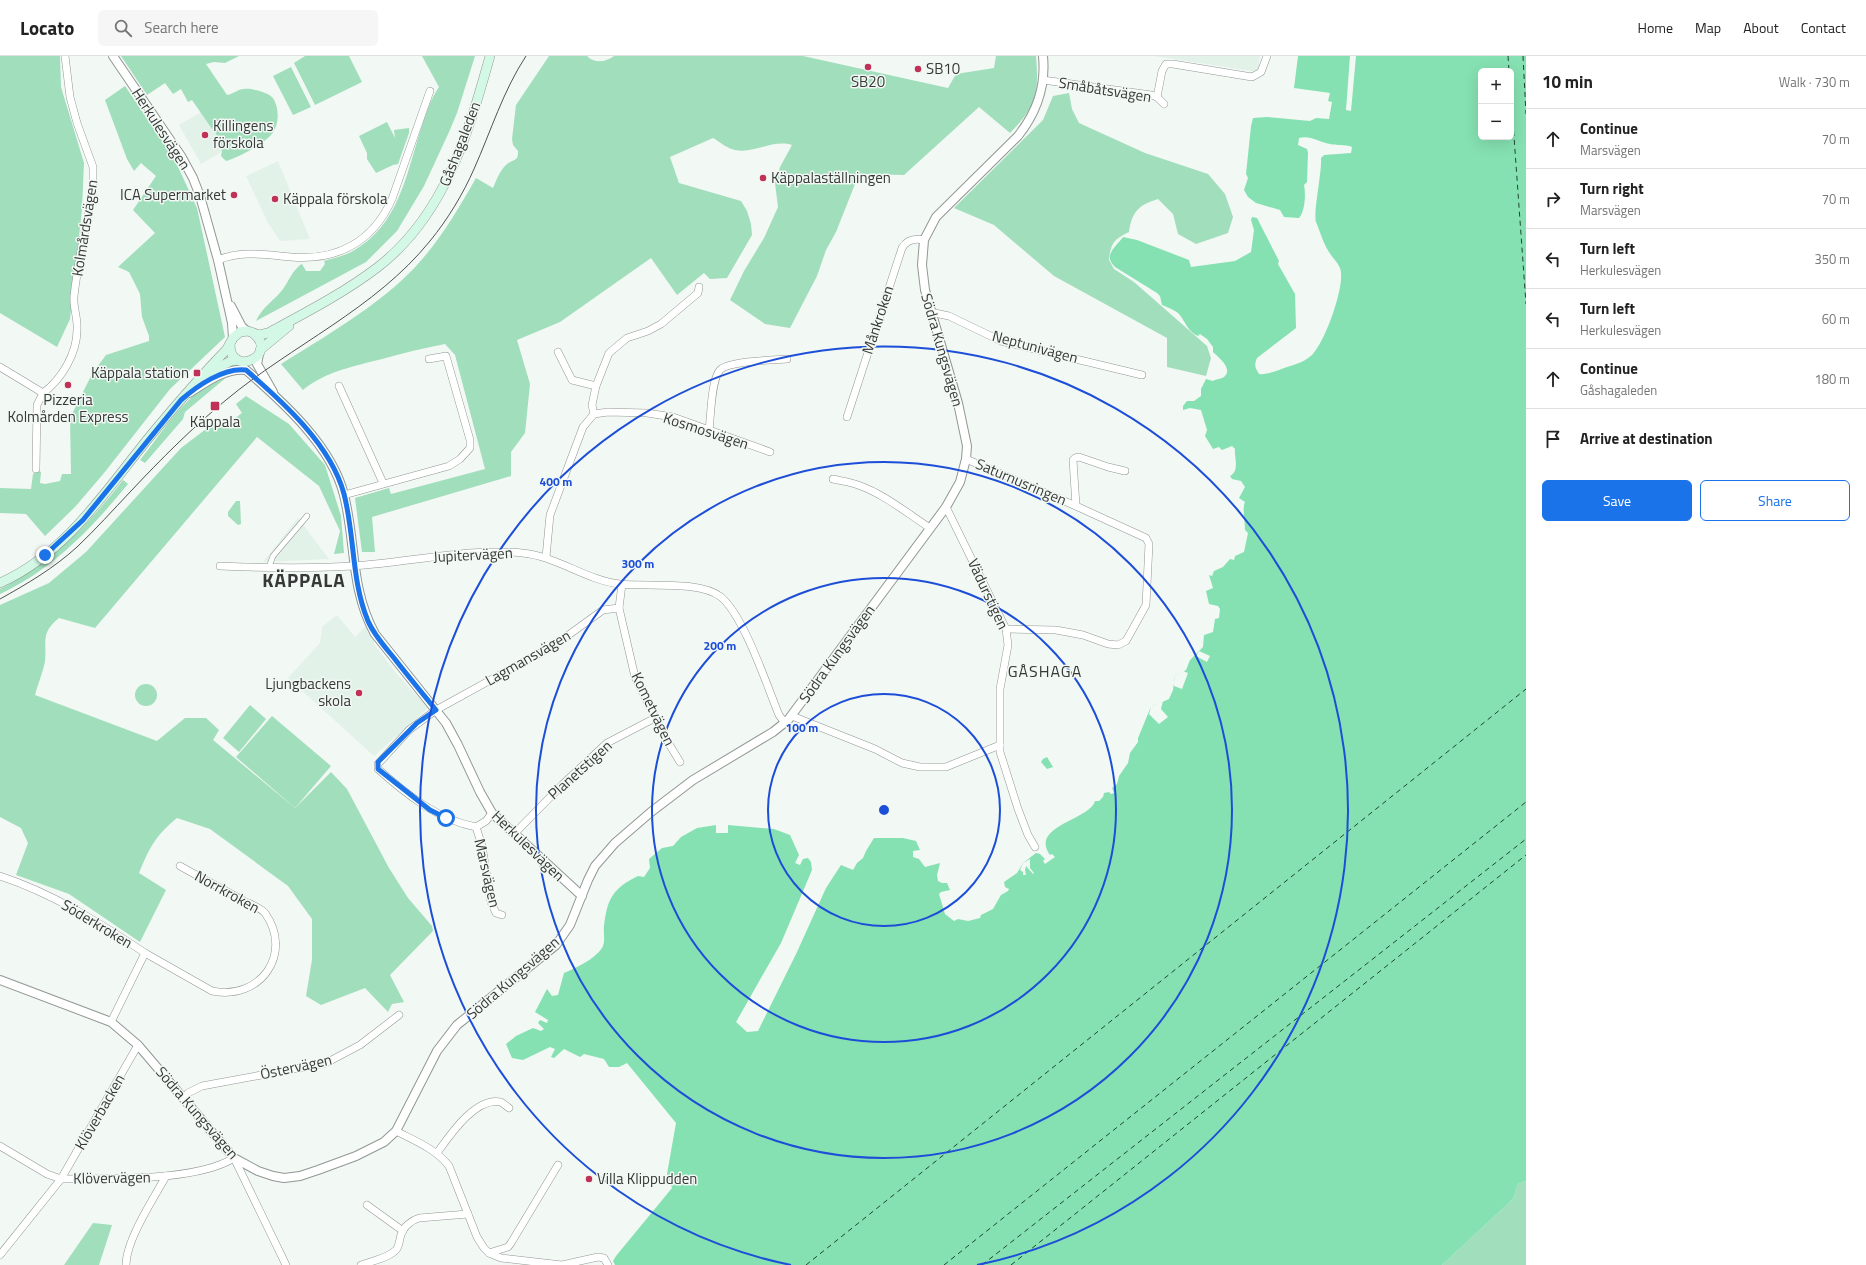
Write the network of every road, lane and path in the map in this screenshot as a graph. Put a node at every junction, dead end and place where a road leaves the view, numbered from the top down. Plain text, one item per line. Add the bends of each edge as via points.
1 (65, 56) edge
2 (114, 56) edge
3 (490, 56) edge
4 (1043, 56) edge
5 (1267, 56) edge
6 (1043, 80) junction
7 (430, 91) dead end
8 (1157, 97) junction
9 (1164, 104) dead end
10 (924, 240) junction
11 (218, 260) junction
12 (699, 287) dead end
13 (227, 298) junction
14 (930, 312) junction
15 (304, 314) junction
16 (250, 333) junction
17 (232, 341) junction
18 (260, 352) junction
19 (558, 352) dead end
20 (429, 359) dead end
21 (787, 359) dead end
22 (240, 360) junction
23 (0, 367) edge
24 (246, 370) junction
25 (1142, 374) dead end
26 (203, 376) junction
27 (339, 386) dead end
28 (596, 386) junction
29 (43, 393) junction
30 (275, 396) junction
31 (181, 400) junction
32 (594, 414) junction
33 (847, 417) dead end
34 (709, 430) junction
35 (770, 452) dead end
36 (966, 459) junction
37 (36, 469) dead end
38 (1125, 471) dead end
39 (833, 479) dead end
40 (383, 483) junction
41 (344, 495) junction
42 (1076, 506) junction
43 (946, 507) junction
44 (307, 516) dead end
45 (930, 528) junction
46 (546, 557) junction
47 (220, 566) dead end
48 (354, 566) junction
49 (269, 568) junction
50 (0, 583) edge
51 (622, 584) junction
52 (620, 608) junction
53 (1006, 629) junction
54 (436, 710) junction
55 (792, 716) junction
56 (655, 718) junction
57 (785, 723) junction
58 (1000, 745) junction
59 (680, 762) dead end
60 (492, 813) junction
61 (476, 827) junction
62 (514, 834) junction
63 (1035, 847) dead end
64 (180, 866) dead end
65 (0, 876) edge
66 (582, 896) junction
67 (502, 914) dead end
68 (145, 953) junction
69 (0, 980) edge
70 (399, 1015) dead end
71 (111, 1022) junction
72 (138, 1045) junction
73 (184, 1098) junction
74 (509, 1108) dead end
75 (396, 1131) junction
76 (0, 1146) edge
77 (437, 1153) junction
78 (234, 1159) junction
79 (558, 1165) dead end
80 (166, 1176) junction
81 (61, 1179) junction
82 (367, 1205) dead end
83 (468, 1214) junction
84 (403, 1231) junction
85 (490, 1253) junction
86 (0, 1255) edge
87 (126, 1265) edge
88 (286, 1265) edge
89 (361, 1265) edge
90 (562, 1265) edge
91 (608, 1265) edge

1 - 29 street, Kolmårdsvägen via 70,97 92,166 93,190 74,296 78,329 76,343 59,378
2 - 11 street, Herkulesvägen via 181,156 200,196
3 - 15 main road, Gåshagaleden via 469,130 444,188 427,214 379,266 358,282
4 - 6 street, Södra Kungsvägen
5 - 8 street via 1261,72 1252,77 1166,64 1162,71
6 - 8 street, Småbåtsvägen
6 - 10 street, Södra Kungsvägen via 1037,105 1027,124 936,217
7 - 11 street via 392,199 384,216 366,235 347,249 324,256 297,258 242,254
8 - 9 street, Småbåtsvägen
10 - 14 street, Södra Kungsvägen via 922,275
10 - 33 street, Månkroken via 911,239 902,248
11 - 13 street, Herkulesvägen
12 - 28 street via 698,294 661,324 618,344 609,353
13 - 16 street, Herkulesvägen via 242,327
13 - 17 street, Herkulesvägen via 234,331
14 - 25 street, Neptunivägen via 949,316 1001,341
14 - 36 street, Södra Kungsvägen via 964,428
15 - 16 main road, Gåshagaleden via 268,333
15 - 18 main road, Gåshagaleden
16 - 17 main road, Gåshagaleden via 240,332
16 - 18 main road via 260,341
17 - 22 main road via 232,353
17 - 26 main road, Gåshagaleden
18 - 22 main road, Gåshagaleden via 251,360
18 - 30 street, Herkulesvägen via 256,364
19 - 28 street via 572,380
20 - 40 street via 446,356 470,440 470,448 449,466
21 - 34 street via 729,365 720,369 715,379
22 - 24 street, Herkulesvägen
22 - 26 main road, Gåshagaleden via 231,361
23 - 29 street
24 - 30 street, Herkulesvägen
24 - 31 street via 235,370 218,376
26 - 31 main road, Gåshagaleden
27 - 40 street
28 - 32 street via 592,405
29 - 37 street, Kolmårdsvägen via 36,405
30 - 41 street, Herkulesvägen via 319,445 332,466
31 - 50 main road, Gåshagaleden via 109,489 64,539 29,567
32 - 34 street, Kosmosvägen via 608,412 666,416
32 - 46 street via 583,427 550,515
34 - 35 street, Kosmosvägen
36 - 42 street, Saturnusringen
36 - 43 street, Södra Kungsvägen via 960,482
38 - 42 street, Saturnusringen via 1080,457 1075,458 1073,460
39 - 45 street via 857,484 870,490
40 - 41 street
41 - 48 street, Herkulesvägen
42 - 53 street, Saturnusringen via 1146,538 1149,544 1146,605 1131,633 1126,641 1118,645 1056,630
43 - 45 street, Södra Kungsvägen
43 - 53 street, Vädurstigen
44 - 49 street via 273,556
45 - 55 street, Södra Kungsvägen
46 - 48 street, Jupitervägen via 489,551
46 - 51 street, Jupitervägen via 593,578
47 - 49 street, Jupitervägen
48 - 49 street, Jupitervägen
48 - 54 street, Herkulesvägen via 359,597 369,623
51 - 52 street, Kometvägen
51 - 57 street, Jupitervägen via 687,586 721,596 743,629 779,715
52 - 54 street, Lagmansvägen via 603,610 556,644
52 - 56 street, Kometvägen via 635,677
53 - 58 street, Vädurstigen via 1008,645 1000,689
54 - 60 street, Herkulesvägen via 452,733
54 - 61 street, Marsvägen via 399,740 380,760 377,767 436,814
55 - 57 street, Södra Kungsvägen
55 - 58 street via 902,762 920,767 946,767
56 - 59 street, Kometvägen
56 - 62 street, Planetstigen via 607,743
57 - 66 street, Södra Kungsvägen via 693,780 632,828 595,866
58 - 63 street, Vädurstigen via 1010,786
60 - 61 street, Marsvägen via 486,821
60 - 62 street, Herkulesvägen
61 - 67 street, Marsvägen via 482,846 491,902 496,914
62 - 66 street, Herkulesvägen
64 - 68 street, Norrkroken via 264,912 273,929 276,949 269,967 263,977 243,991 221,993 212,991
65 - 68 street, Söderkroken via 38,890
66 - 75 street, Södra Kungsvägen via 570,925 556,944 457,1025 445,1039
68 - 71 street, Söderkroken
69 - 71 street, Södra Kungsvägen
70 - 73 street, Östervägen via 360,1045 326,1063 202,1086
71 - 72 street, Södra Kungsvägen
72 - 73 street, Södra Kungsvägen
72 - 81 street, Klöverbacken
73 - 78 street, Södra Kungsvägen
74 - 77 street via 501,1102 487,1102 472,1112
75 - 77 street
75 - 78 street, Södra Kungsvägen via 384,1142 356,1156 300,1176 272,1176
76 - 81 street via 47,1174
77 - 83 street via 449,1166
78 - 80 street, Klövervägen via 222,1165
78 - 88 street
79 - 85 street via 508,1247
80 - 81 street, Klövervägen
80 - 87 street via 141,1221 126,1258
81 - 86 street, Klövervägen
82 - 84 street
83 - 84 street via 419,1218 413,1220
83 - 85 street via 477,1237
84 - 89 street via 395,1250
85 - 90 street via 501,1258
90 - 91 street via 598,1256 604,1258

